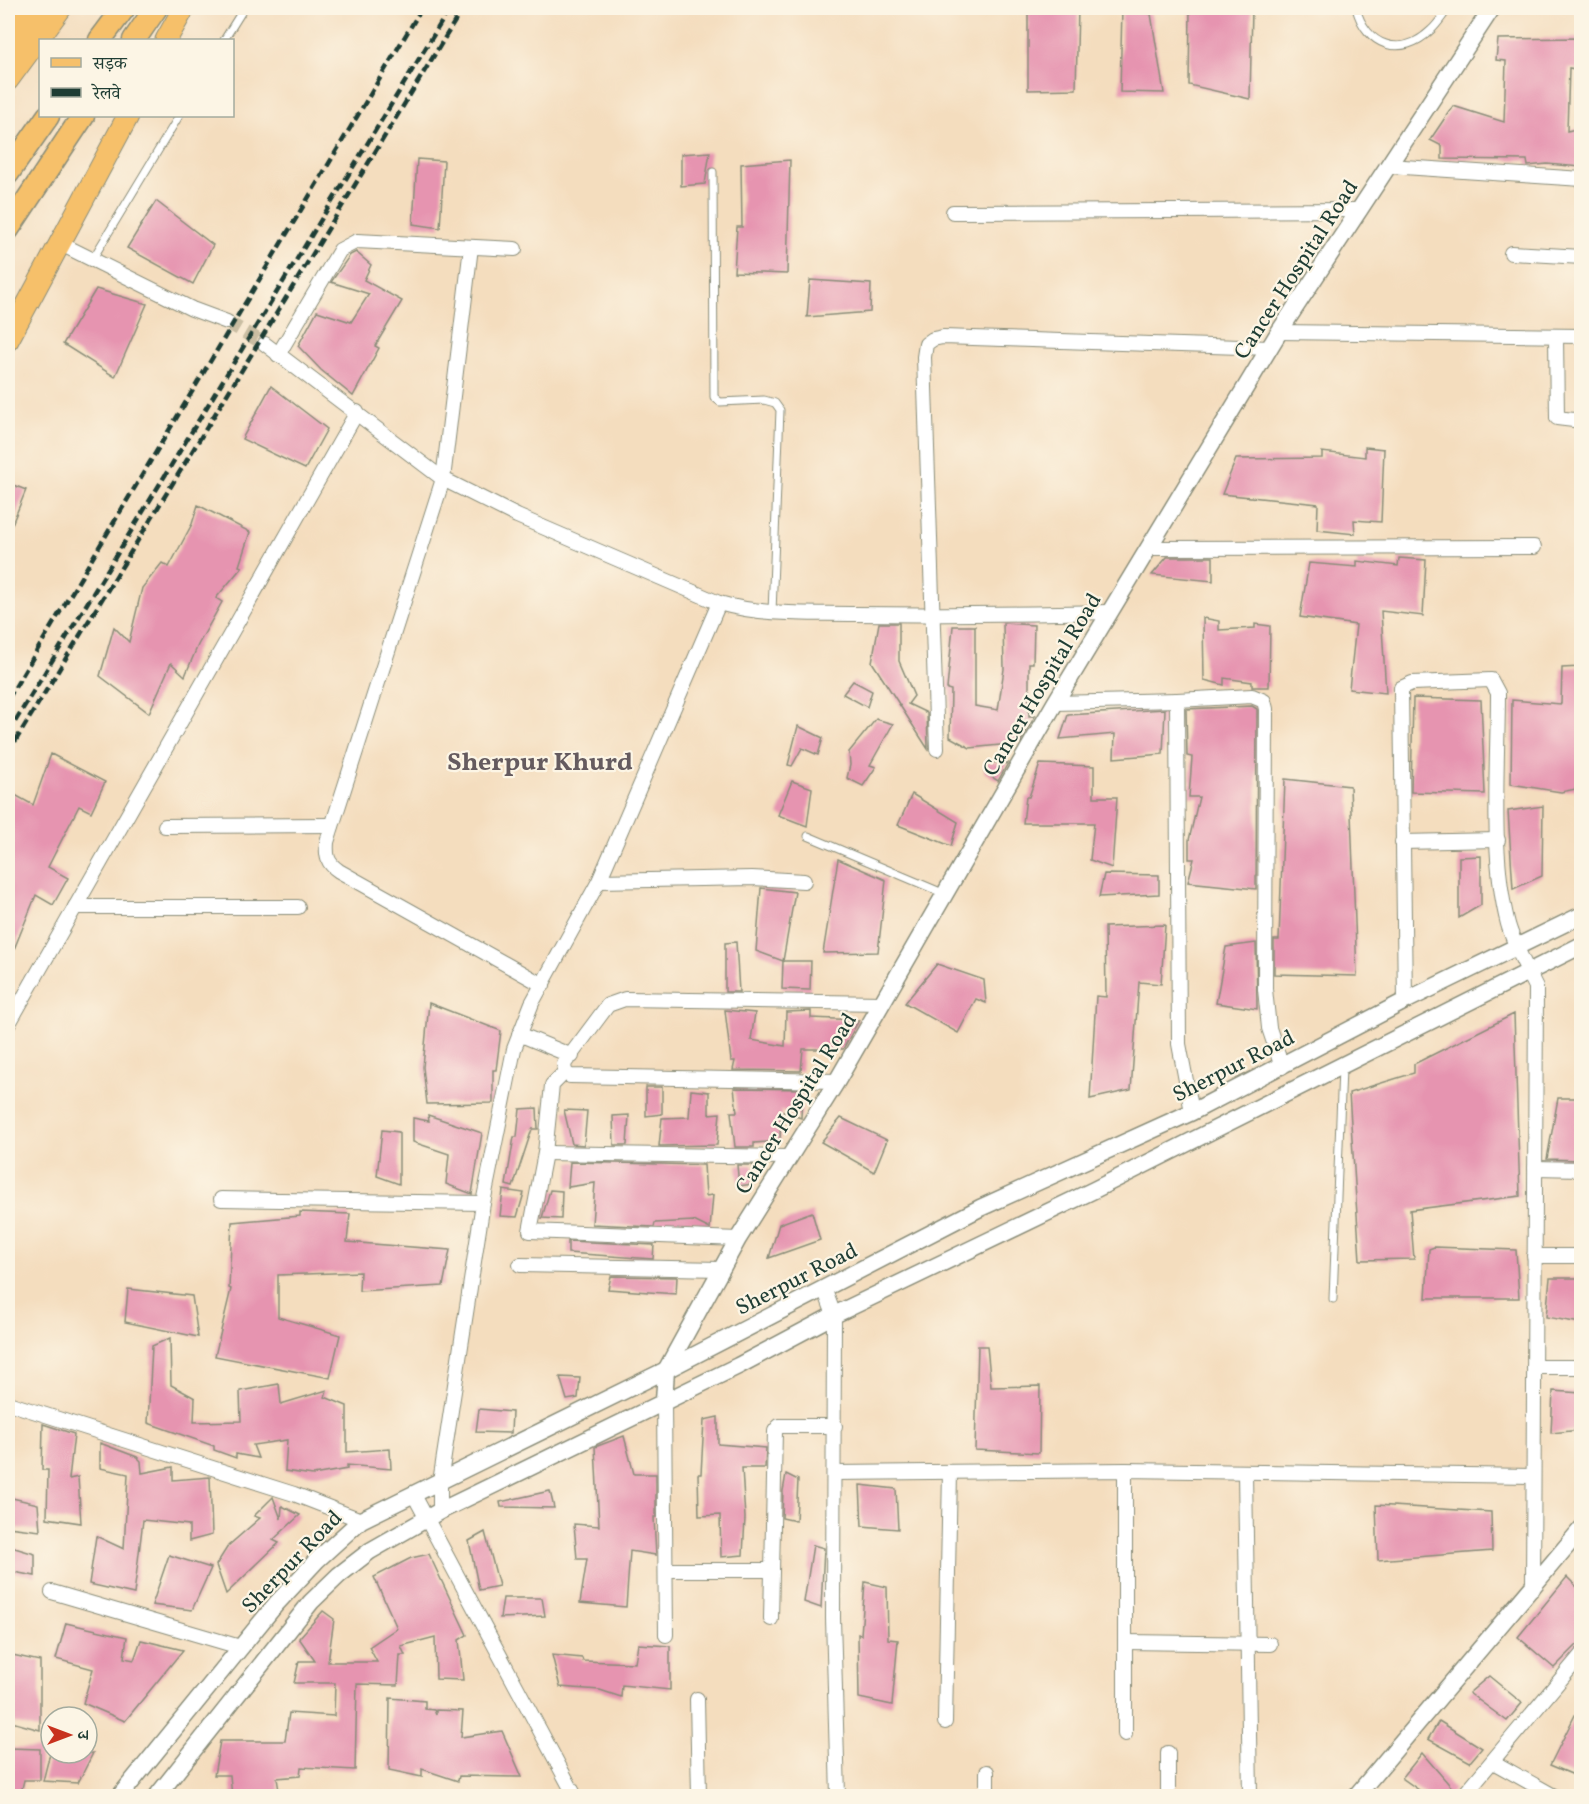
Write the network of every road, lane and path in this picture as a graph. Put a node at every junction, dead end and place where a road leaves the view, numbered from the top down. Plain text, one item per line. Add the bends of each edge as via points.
1 (14, 8) edge
2 (37, 8) edge
3 (62, 8) edge
4 (124, 8) edge
5 (156, 8) edge
6 (184, 8) edge
7 (244, 8) edge
8 (1356, 8) edge
9 (1449, 8) edge
10 (1492, 8) edge
11 (8, 16) edge
12 (101, 39) edge
13 (135, 39) edge
14 (167, 39) edge
15 (225, 39) edge
16 (8, 49) edge
17 (8, 80) edge
18 (47, 117) edge
19 (82, 117) edge
20 (127, 117) edge
21 (178, 117) edge
22 (1389, 166) junction
23 (713, 172) dead end
24 (8, 173) edge
25 (1581, 178) edge
26 (1360, 210) junction
27 (953, 212) dead end
28 (8, 229) edge
29 (61, 244) junction
30 (471, 247) junction
31 (515, 249) dead end
32 (1511, 253) dead end
33 (1581, 257) edge
34 (92, 260) junction
35 (226, 322) tunnel mouth
36 (1279, 332) junction
37 (1556, 336) junction
38 (1581, 336) edge
39 (8, 340) edge
40 (265, 345) tunnel mouth
41 (1270, 348) junction
42 (278, 355) junction
43 (357, 412) junction
44 (1581, 421) edge
45 (443, 479) junction
46 (1534, 547) dead end
47 (1149, 548) junction
48 (719, 603) junction
49 (771, 612) junction
50 (1110, 612) junction
51 (931, 615) junction
52 (1177, 700) junction
53 (1055, 703) junction
54 (937, 749) dead end
55 (332, 825) junction
56 (165, 826) dead end
57 (808, 836) dead end
58 (1498, 840) junction
59 (1402, 842) junction
60 (599, 880) junction
61 (804, 881) dead end
62 (945, 894) junction
63 (75, 907) junction
64 (297, 907) dead end
65 (1581, 915) edge
66 (1581, 945) edge
67 (1517, 947) junction
68 (1528, 972) junction
69 (543, 985) junction
70 (1405, 1001) junction
71 (882, 1003) junction
72 (8, 1025) edge
73 (519, 1034) junction
74 (572, 1056) junction
75 (1342, 1065) junction
76 (1282, 1067) junction
77 (565, 1072) junction
78 (837, 1081) junction
79 (1192, 1112) junction
80 (545, 1153) junction
81 (787, 1157) junction
82 (1535, 1168) junction
83 (1581, 1169) edge
84 (221, 1199) dead end
85 (483, 1203) junction
86 (738, 1239) junction
87 (1534, 1256) junction
88 (1581, 1256) edge
89 (520, 1265) dead end
90 (721, 1269) junction
91 (825, 1288) junction
92 (1334, 1299) dead end
93 (834, 1315) junction
94 (1534, 1367) junction
95 (1581, 1367) edge
96 (666, 1370) junction
97 (664, 1401) junction
98 (8, 1403) edge
99 (835, 1426) junction
100 (1125, 1470) junction
101 (950, 1472) junction
102 (1245, 1472) junction
103 (835, 1473) junction
104 (1533, 1476) junction
105 (440, 1482) junction
106 (414, 1495) junction
107 (440, 1511) junction
108 (425, 1518) junction
109 (361, 1520) junction
110 (1581, 1528) edge
111 (666, 1570) junction
112 (772, 1570) junction
113 (1533, 1589) junction
114 (52, 1592) dead end
115 (771, 1619) dead end
116 (666, 1635) dead end
117 (1125, 1642) junction
118 (1247, 1644) junction
119 (1270, 1644) dead end
120 (240, 1647) junction
121 (1581, 1654) edge
122 (697, 1699) dead end
123 (945, 1722) dead end
124 (1125, 1734) dead end
125 (1168, 1753) dead end
126 (1493, 1761) junction
127 (987, 1772) dead end
128 (120, 1797) edge
129 (157, 1797) edge
130 (574, 1797) edge
131 (699, 1797) edge
132 (838, 1797) edge
133 (987, 1797) edge
134 (1168, 1797) edge
135 (1250, 1797) edge
136 (1356, 1797) edge
137 (1463, 1797) edge
138 (1554, 1797) edge

1 - 11 main road
2 - 16 main road
3 - 17 main road
4 - 12 highway
5 - 13 highway
6 - 14 main road
7 - 15 lane
8 - 9 lane via 1366,32 1378,43 1398,45 1431,31
10 - 22 street, Cancer Hospital Road
18 - 24 highway
19 - 28 highway
20 - 29 main road
21 - 34 lane
22 - 25 street
22 - 26 street, Cancer Hospital Road
23 - 49 lane via 714,397 720,402 764,400 775,403 780,410
26 - 27 street
26 - 36 street, Cancer Hospital Road
29 - 34 street
29 - 39 main road
30 - 31 street
30 - 42 street via 357,241 347,244
30 - 45 street
32 - 33 street
34 - 35 street
36 - 37 street
36 - 41 street, Cancer Hospital Road
37 - 38 street
37 - 44 street via 1557,418
40 - 42 street
41 - 47 street, Cancer Hospital Road
41 - 51 street via 944,337 926,344
42 - 43 street
43 - 45 street
43 - 63 street
45 - 48 street via 517,516
45 - 55 street
46 - 47 street
47 - 50 street, Cancer Hospital Road
48 - 49 street
48 - 60 street
49 - 51 street
50 - 51 street
50 - 53 street, Cancer Hospital Road
51 - 54 street
52 - 53 street
52 - 76 street via 1252,696 1264,701 1265,989 1269,1028
52 - 79 street via 1179,1044
53 - 62 street, Cancer Hospital Road
55 - 56 street
55 - 69 street via 326,854 329,864
57 - 62 lane
58 - 59 street
58 - 59 street via 1498,693 1495,684 1484,679 1413,683 1401,688
58 - 67 street via 1502,896
59 - 70 street
60 - 61 street
60 - 69 street
62 - 71 street, Cancer Hospital Road
63 - 64 street
63 - 72 street
65 - 67 street, Sherpur Road
66 - 68 street, Sherpur Road
67 - 68 street
67 - 70 street, Sherpur Road
68 - 75 street, Sherpur Road
68 - 82 street via 1536,987
69 - 73 street
70 - 76 street, Sherpur Road
71 - 74 street via 625,999 608,1005
71 - 78 street, Cancer Hospital Road
73 - 74 street
73 - 85 street
74 - 77 street via 564,1065
75 - 92 lane
75 - 93 street, Sherpur Road
76 - 79 street, Sherpur Road
77 - 78 street via 570,1076
77 - 80 street via 552,1085
78 - 81 street, Cancer Hospital Road
79 - 91 street, Sherpur Road via 980,1209
80 - 81 street
80 - 86 street via 530,1231
81 - 86 street, Cancer Hospital Road
82 - 83 street
82 - 87 street
84 - 85 street
85 - 105 street
86 - 90 street, Cancer Hospital Road
87 - 88 street
87 - 94 street
89 - 90 street
90 - 96 street, Cancer Hospital Road
91 - 93 street
91 - 96 street, Sherpur Road
93 - 97 street, Sherpur Road
93 - 99 street
94 - 95 street
94 - 104 street
96 - 97 street, Cancer Hospital Road
96 - 105 street, Sherpur Road
97 - 107 street, Sherpur Road
97 - 111 street
98 - 109 street via 260,1483
99 - 103 street
99 - 112 street via 779,1426 775,1431
100 - 101 street
100 - 102 street
100 - 117 street
101 - 103 street
101 - 123 street
102 - 104 street
102 - 118 street
103 - 132 street via 833,1618
104 - 113 street
105 - 106 street, Sherpur Road
105 - 107 street
106 - 108 street
106 - 109 street, Sherpur Road
107 - 108 street, Sherpur Road
108 - 129 street, Sherpur Road via 370,1551 311,1602
108 - 130 street
109 - 120 street, Sherpur Road via 317,1560
110 - 113 street
111 - 112 street
111 - 116 street
112 - 115 street
113 - 136 street
114 - 120 street
117 - 118 street
117 - 124 street
118 - 119 street
118 - 135 street
120 - 128 street, Sherpur Road
121 - 126 street
122 - 131 street
125 - 134 street
126 - 137 street
126 - 138 street
127 - 133 street

